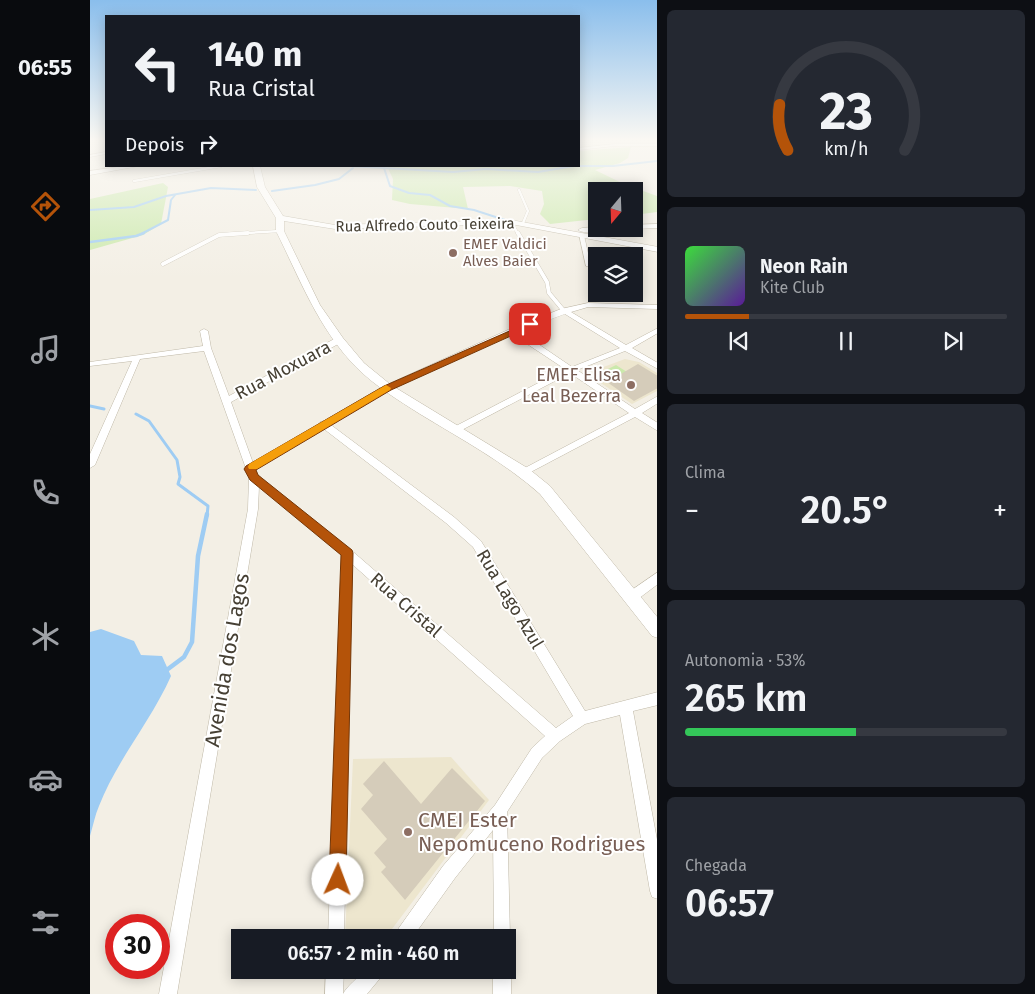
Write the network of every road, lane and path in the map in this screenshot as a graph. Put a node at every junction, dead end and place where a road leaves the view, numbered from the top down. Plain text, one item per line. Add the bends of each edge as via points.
1 (261, 186) edge
2 (519, 190) dead end
3 (511, 222) junction
4 (523, 223) junction
5 (280, 224) junction
6 (657, 226) edge
7 (643, 227) edge
8 (588, 230) edge
9 (563, 231) junction
10 (581, 235) junction
11 (657, 250) edge
12 (588, 262) edge
13 (163, 264) dead end
14 (657, 308) edge
15 (564, 312) junction
16 (513, 331) junction
17 (657, 331) edge
18 (204, 332) dead end
19 (339, 340) junction
20 (208, 348) junction
21 (626, 348) junction
22 (137, 358) junction
23 (90, 364) edge
24 (657, 366) edge
25 (570, 370) junction
26 (387, 388) junction
27 (226, 400) junction
28 (657, 400) edge
29 (635, 413) junction
30 (323, 424) junction
31 (657, 427) edge
32 (454, 430) junction
33 (90, 465) edge
34 (524, 472) junction
35 (252, 473) junction
36 (347, 553) junction
37 (657, 578) edge
38 (630, 598) junction
39 (657, 630) edge
40 (657, 698) edge
41 (624, 706) junction
42 (582, 718) junction
43 (555, 736) junction
44 (500, 810) junction
45 (657, 886) edge
46 (336, 929) edge
47 (408, 929) edge
48 (502, 929) edge
49 (335, 979) edge
50 (369, 979) edge
51 (502, 979) edge
52 (168, 994) edge
53 (334, 994) edge
54 (352, 994) edge
55 (502, 994) edge

1 - 5 street
2 - 4 lane via 528,211
3 - 4 street, Rua Alfredo Couto Teixeira
3 - 5 street, Rua Alfredo Couto Teixeira via 336,227
3 - 15 lane via 548,282 549,293
4 - 9 street, Rua Alfredo Couto Teixeira
5 - 13 lane via 219,235
5 - 19 street via 315,305
6 - 7 street
8 - 9 street
9 - 10 street, Rua Alfredo Couto Teixeira
10 - 11 street, Rua Alfredo Couto Teixeira
10 - 12 street
14 - 15 street via 596,305
15 - 16 street
15 - 21 street
16 - 25 street
16 - 26 street
17 - 21 street
18 - 20 street, Avenida dos Lagos
19 - 26 street via 360,365
19 - 27 street, Rua Moxuara
20 - 22 street
20 - 27 street, Avenida dos Lagos
21 - 24 street
21 - 25 street
22 - 23 street
22 - 33 street
25 - 29 street
25 - 32 street
26 - 30 street
26 - 32 street
27 - 35 street, Avenida dos Lagos
28 - 29 street
29 - 31 street
29 - 34 street
30 - 35 street
30 - 42 street, Rua Lago Azul via 477,544
32 - 34 street
34 - 38 street via 545,490
35 - 36 street, Rua Cristal
35 - 52 street, Avenida dos Lagos via 253,509
36 - 43 street, Rua Cristal
36 - 46 street
37 - 38 street
38 - 39 street
40 - 41 street
41 - 42 street
41 - 45 street
42 - 43 street
43 - 44 street via 537,753
44 - 47 street via 449,872
44 - 48 street
49 - 53 street
50 - 54 street
51 - 55 street

